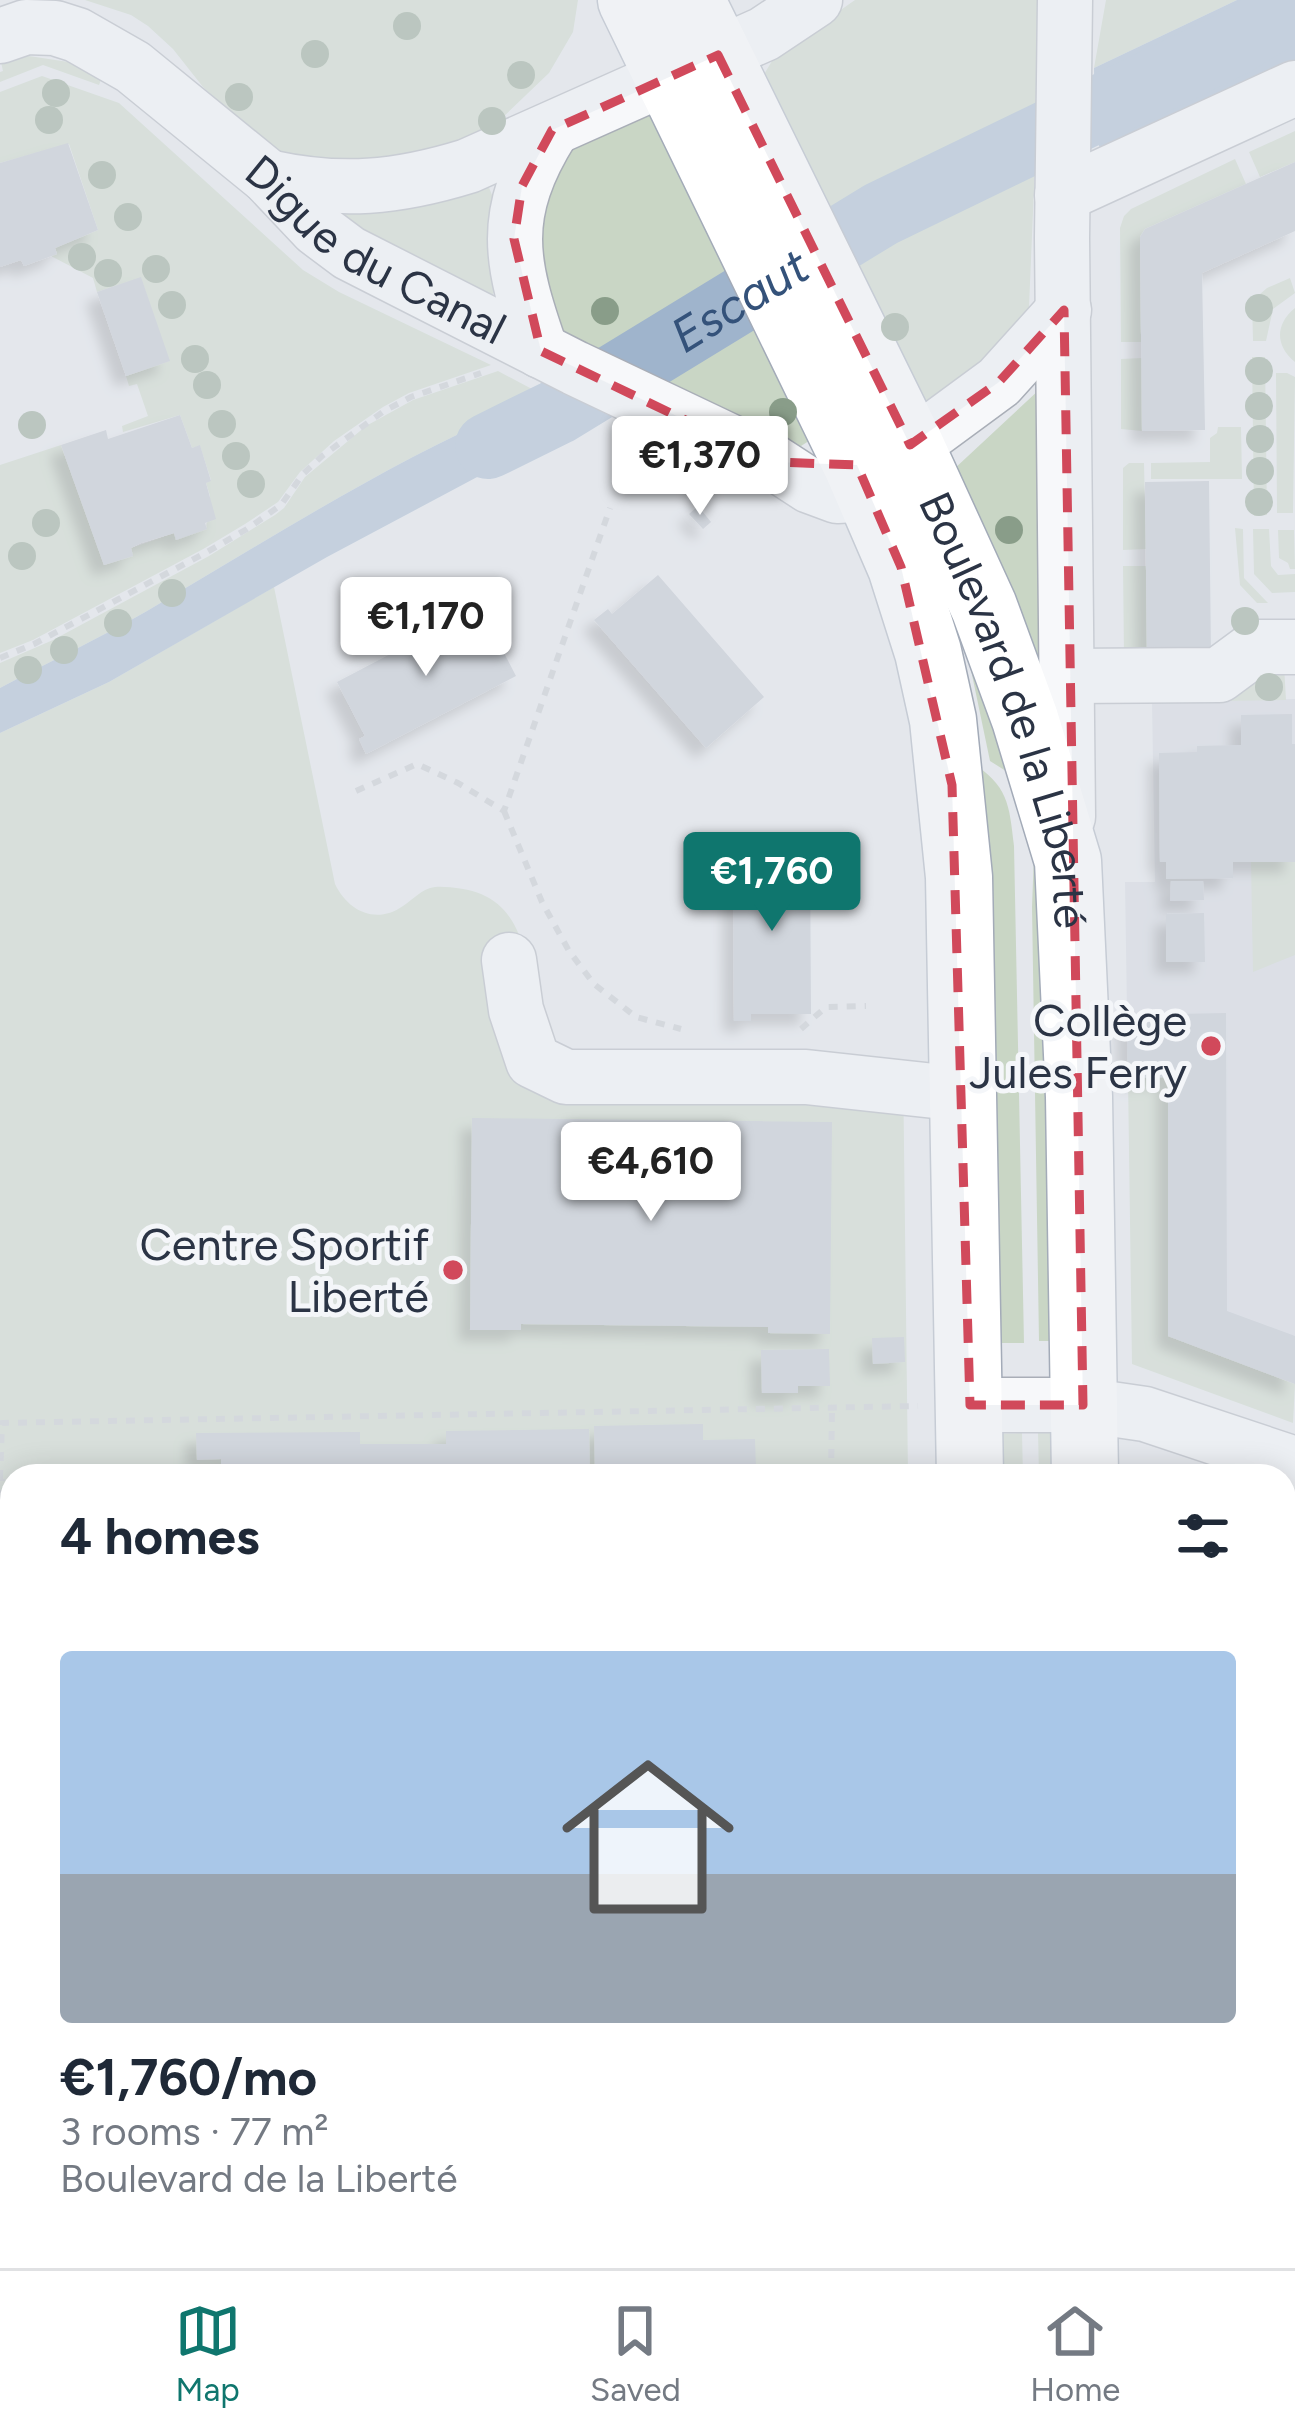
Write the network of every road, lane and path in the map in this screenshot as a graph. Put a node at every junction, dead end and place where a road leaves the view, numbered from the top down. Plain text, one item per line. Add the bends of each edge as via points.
1 (631, 0) edge
2 (815, 0) edge
3 (1065, 0) edge
4 (0, 35) edge
5 (692, 44) edge
6 (1295, 88) edge
7 (552, 130) junction
8 (268, 177) junction
9 (1062, 186) junction
10 (1064, 310) junction
11 (558, 360) junction
12 (879, 468) junction
13 (610, 508) dead end
14 (1276, 647) edge
15 (0, 658) edge
16 (1068, 676) junction
17 (356, 791) dead end
18 (504, 811) junction
19 (1068, 861) junction
20 (509, 960) dead end
21 (866, 1006) dead end
22 (695, 1033) dead end
23 (795, 1033) dead end
24 (962, 1094) junction
25 (970, 1405) junction
26 (1083, 1405) junction
27 (832, 1407) junction
28 (1, 1422) edge
29 (1, 1464) edge
30 (831, 1464) edge
31 (970, 1464) edge
32 (1085, 1464) edge
33 (1295, 1464) edge

1 - 5 main road, Boulevard de la Liberté
2 - 5 street via 778,26
3 - 9 street
4 - 8 street, Digue du Canal via 26,27 77,35 133,67
5 - 7 street
5 - 12 main road, Boulevard de la Liberté
6 - 9 street
7 - 8 street via 468,166 396,185
7 - 11 street via 522,186 514,239 520,286
8 - 11 street, Digue du Canal via 349,254
9 - 10 street
10 - 12 street via 999,382
10 - 16 street
11 - 12 street, Digue du Canal via 773,462
11 - 15 path via 384,410 247,529
12 - 19 main road, Boulevard de la Liberté via 984,608
12 - 24 main road, Boulevard de la Liberté via 943,720 959,877
13 - 18 path
14 - 16 street via 1219,675
16 - 19 street
17 - 18 path via 417,764
18 - 22 path via 542,902 594,983 636,1018
19 - 26 main road, Boulevard de la Liberté
20 - 24 street via 533,1060 566,1077 806,1077
21 - 23 path via 826,1007
24 - 25 main road, Boulevard de la Liberté
25 - 26 street
25 - 27 path
25 - 31 main road, Boulevard de la Liberté
26 - 32 main road, Boulevard de la Liberté
26 - 33 street via 1145,1414
27 - 28 path
27 - 30 path
28 - 29 path

